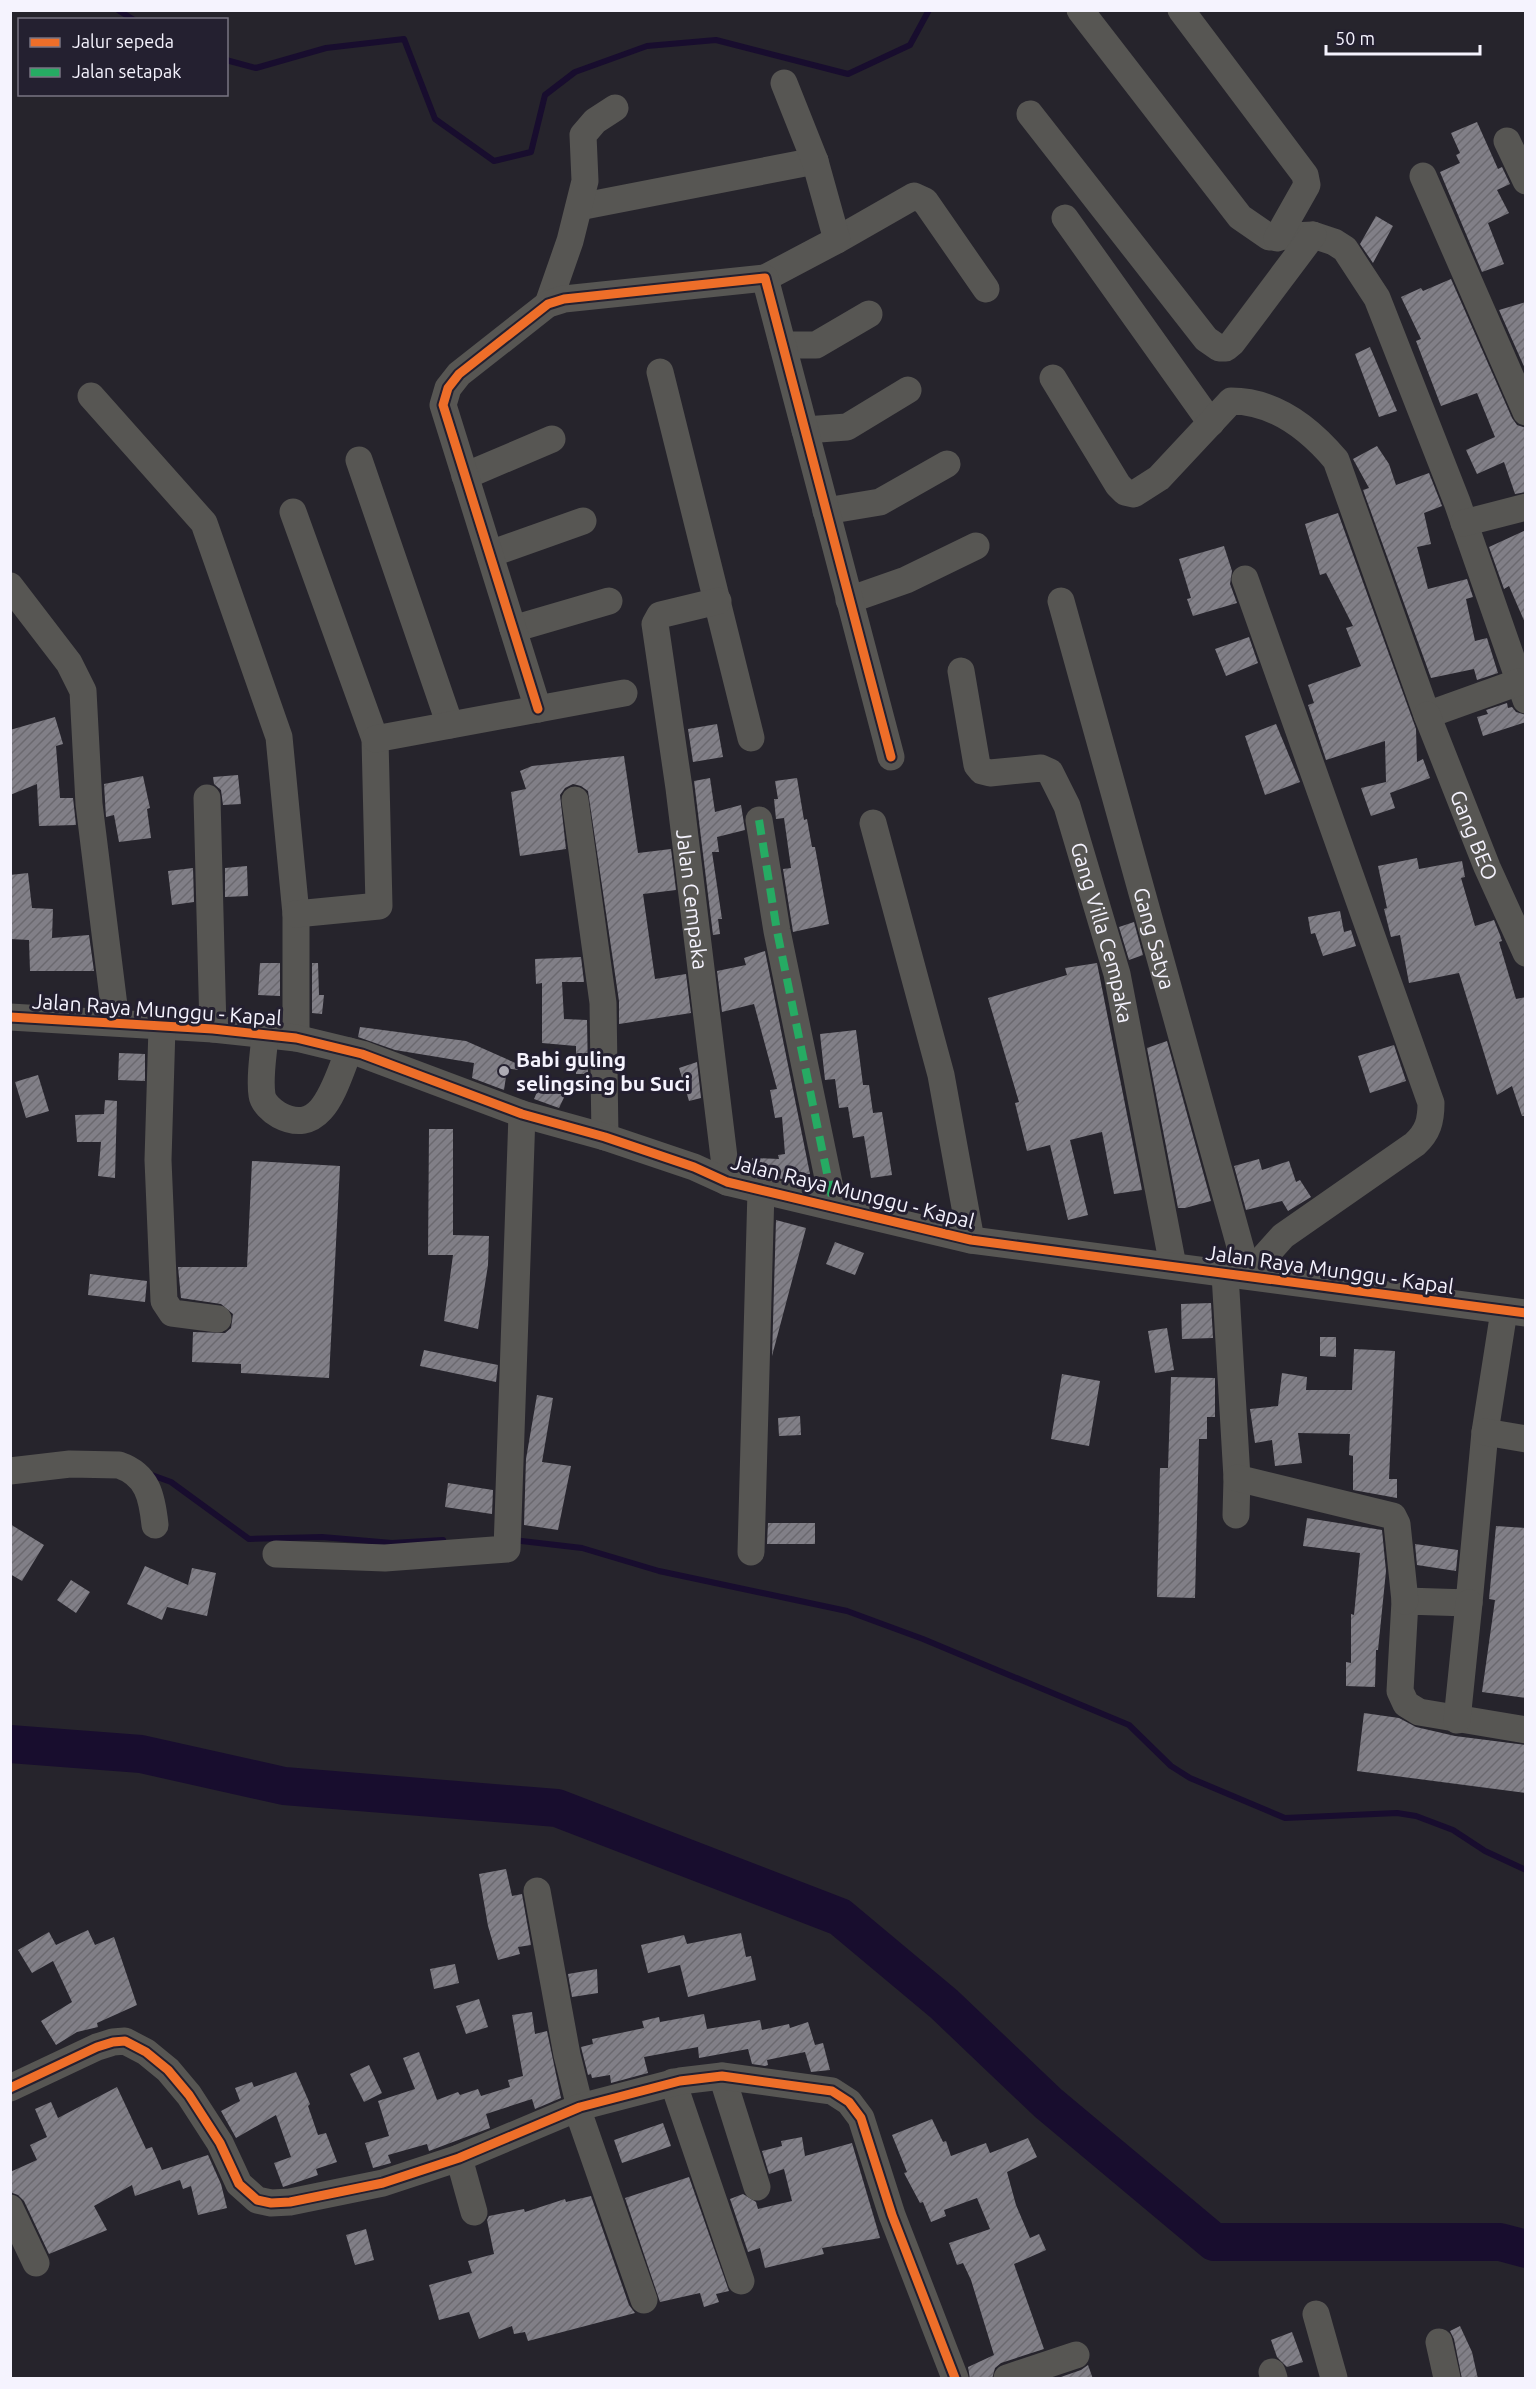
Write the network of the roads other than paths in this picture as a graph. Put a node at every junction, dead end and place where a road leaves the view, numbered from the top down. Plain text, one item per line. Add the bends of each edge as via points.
1 (1080, 10) edge
2 (1181, 10) edge
3 (784, 83) dead end
4 (615, 108) dead end
5 (1030, 114) dead end
6 (1507, 141) dead end
7 (815, 161) junction
8 (1423, 176) dead end
9 (1526, 181) edge
10 (579, 207) junction
11 (1065, 218) dead end
12 (1313, 235) junction
13 (1277, 238) junction
14 (837, 240) junction
15 (765, 278) junction
16 (986, 289) dead end
17 (548, 304) junction
18 (868, 314) dead end
19 (783, 345) junction
20 (660, 372) dead end
21 (1053, 378) dead end
22 (908, 390) dead end
23 (92, 396) dead end
24 (1526, 412) edge
25 (1211, 423) junction
26 (805, 430) junction
27 (552, 439) dead end
28 (359, 460) dead end
29 (947, 464) dead end
30 (465, 476) junction
31 (1526, 507) edge
32 (826, 511) junction
33 (293, 512) dead end
34 (583, 521) dead end
35 (1464, 523) junction
36 (976, 546) dead end
37 (490, 554) junction
38 (1245, 579) dead end
39 (10, 586) edge
40 (849, 600) junction
41 (609, 601) dead end
42 (718, 601) junction
43 (1061, 601) dead end
44 (513, 629) junction
45 (961, 671) dead end
46 (1522, 691) edge
47 (624, 693) dead end
48 (538, 709) junction
49 (1427, 715) junction
50 (450, 725) junction
51 (751, 738) dead end
52 (375, 739) junction
53 (891, 757) dead end
54 (207, 798) dead end
55 (575, 800) dead end
56 (759, 820) dead end
57 (873, 823) dead end
58 (296, 914) junction
59 (1526, 953) edge
60 (10, 1017) edge
61 (116, 1022) junction
62 (162, 1027) junction
63 (213, 1029) junction
64 (265, 1034) junction
65 (296, 1038) junction
66 (349, 1051) junction
67 (522, 1114) junction
68 (605, 1137) junction
69 (727, 1182) junction
70 (761, 1190) junction
71 (834, 1207) junction
72 (971, 1240) junction
73 (1173, 1266) junction
74 (1236, 1274) junction
75 (1515, 1312) edge
76 (218, 1319) dead end
77 (1485, 1432) junction
78 (1526, 1439) edge
79 (10, 1471) edge
80 (1237, 1478) junction
81 (1236, 1515) dead end
82 (155, 1525) dead end
83 (751, 1552) dead end
84 (276, 1554) dead end
85 (1405, 1601) junction
86 (1469, 1603) junction
87 (1456, 1720) junction
88 (1526, 1730) edge
89 (537, 1891) dead end
90 (722, 2076) junction
91 (673, 2082) junction
92 (10, 2088) edge
93 (579, 2108) junction
94 (459, 2158) junction
95 (757, 2187) dead end
96 (10, 2208) edge
97 (474, 2212) dead end
98 (36, 2263) dead end
99 (741, 2282) dead end
100 (644, 2300) dead end
101 (1316, 2314) dead end
102 (1439, 2342) dead end
103 (1076, 2355) dead end
104 (955, 2379) edge
105 (1007, 2379) edge
106 (1334, 2379) edge
107 (1447, 2379) edge

1 - 13 street via 1240,217 1262,234
2 - 13 street via 1305,175 1307,185
3 - 7 street
4 - 10 street via 583,135 585,181
5 - 12 street via 1206,339 1220,348 1232,343
6 - 9 street
7 - 10 street
7 - 14 street
8 - 24 street
10 - 17 street
11 - 25 street
12 - 13 street
12 - 35 street via 1345,249 1377,298
14 - 15 street
14 - 16 street via 919,196
15 - 17 street via 564,299
15 - 19 street
17 - 30 street via 459,374 448,388 443,405
18 - 19 street via 816,345
19 - 26 street
20 - 42 street
21 - 25 street via 1125,492 1134,494 1160,478
22 - 26 street via 847,427
23 - 58 street via 204,523 279,737
25 - 49 street, Gang BEO via 1232,401 1275,409 1315,435 1336,460
26 - 32 street
27 - 30 street
28 - 50 street
29 - 32 street via 880,502
30 - 37 street
31 - 35 street
32 - 40 street
33 - 52 street
34 - 37 street
35 - 46 street
36 - 40 street via 906,580
37 - 44 street
38 - 74 street via 1404,1024 1431,1111 1428,1127 1420,1139
39 - 61 street via 69,663 82,691 89,804
40 - 53 street
41 - 44 street
42 - 51 street
42 - 69 street, Jalan Cempaka via 660,615 655,624
43 - 74 street, Gang Satya
44 - 48 street
45 - 73 street, Gang Villa Cempaka via 977,765 990,773 1041,768 1050,772 1067,806 1117,974
46 - 49 street
47 - 48 street
48 - 50 street
49 - 59 street, Gang BEO
50 - 52 street
52 - 58 street via 379,906
54 - 63 street
55 - 68 street via 603,1003
56 - 71 street via 777,931
57 - 72 street via 941,1075
58 - 65 street
60 - 61 street, Jalan Raya Munggu - Kapal
61 - 62 street, Jalan Raya Munggu - Kapal
62 - 63 street, Jalan Raya Munggu - Kapal
62 - 76 street via 158,1160 164,1302 172,1313
63 - 64 street, Jalan Raya Munggu - Kapal
64 - 65 street, Jalan Raya Munggu - Kapal
64 - 66 street via 261,1097 281,1116 298,1120 317,1116 326,1106
65 - 66 street, Jalan Raya Munggu - Kapal
66 - 67 street, Jalan Raya Munggu - Kapal
67 - 68 street, Jalan Raya Munggu - Kapal
67 - 84 street via 507,1549 385,1558
68 - 69 street, Jalan Raya Munggu - Kapal
69 - 70 street, Jalan Raya Munggu - Kapal
70 - 71 street, Jalan Raya Munggu - Kapal
70 - 83 street
71 - 72 street, Jalan Raya Munggu - Kapal
72 - 73 street, Jalan Raya Munggu - Kapal
73 - 74 street, Jalan Raya Munggu - Kapal
74 - 75 street, Jalan Raya Munggu - Kapal
74 - 80 street, Gang Satya
75 - 77 street
77 - 78 street
77 - 86 street
79 - 82 street via 70,1464 119,1465 148,1486
80 - 81 street, Gang Satya
80 - 85 street via 1393,1516
85 - 86 street
85 - 87 street via 1399,1677 1402,1699 1419,1712
86 - 87 street
87 - 88 street
89 - 93 street
90 - 91 street
90 - 95 street
90 - 104 street via 832,2091 855,2108
91 - 93 street
91 - 99 street
92 - 94 street via 97,2047 125,2042 146,2052 168,2070 220,2143 239,2184 252,2197 264,2201 290,2202 383,2183
93 - 94 street
93 - 100 street
94 - 97 street
96 - 98 street
101 - 106 street
102 - 107 street
103 - 105 street

